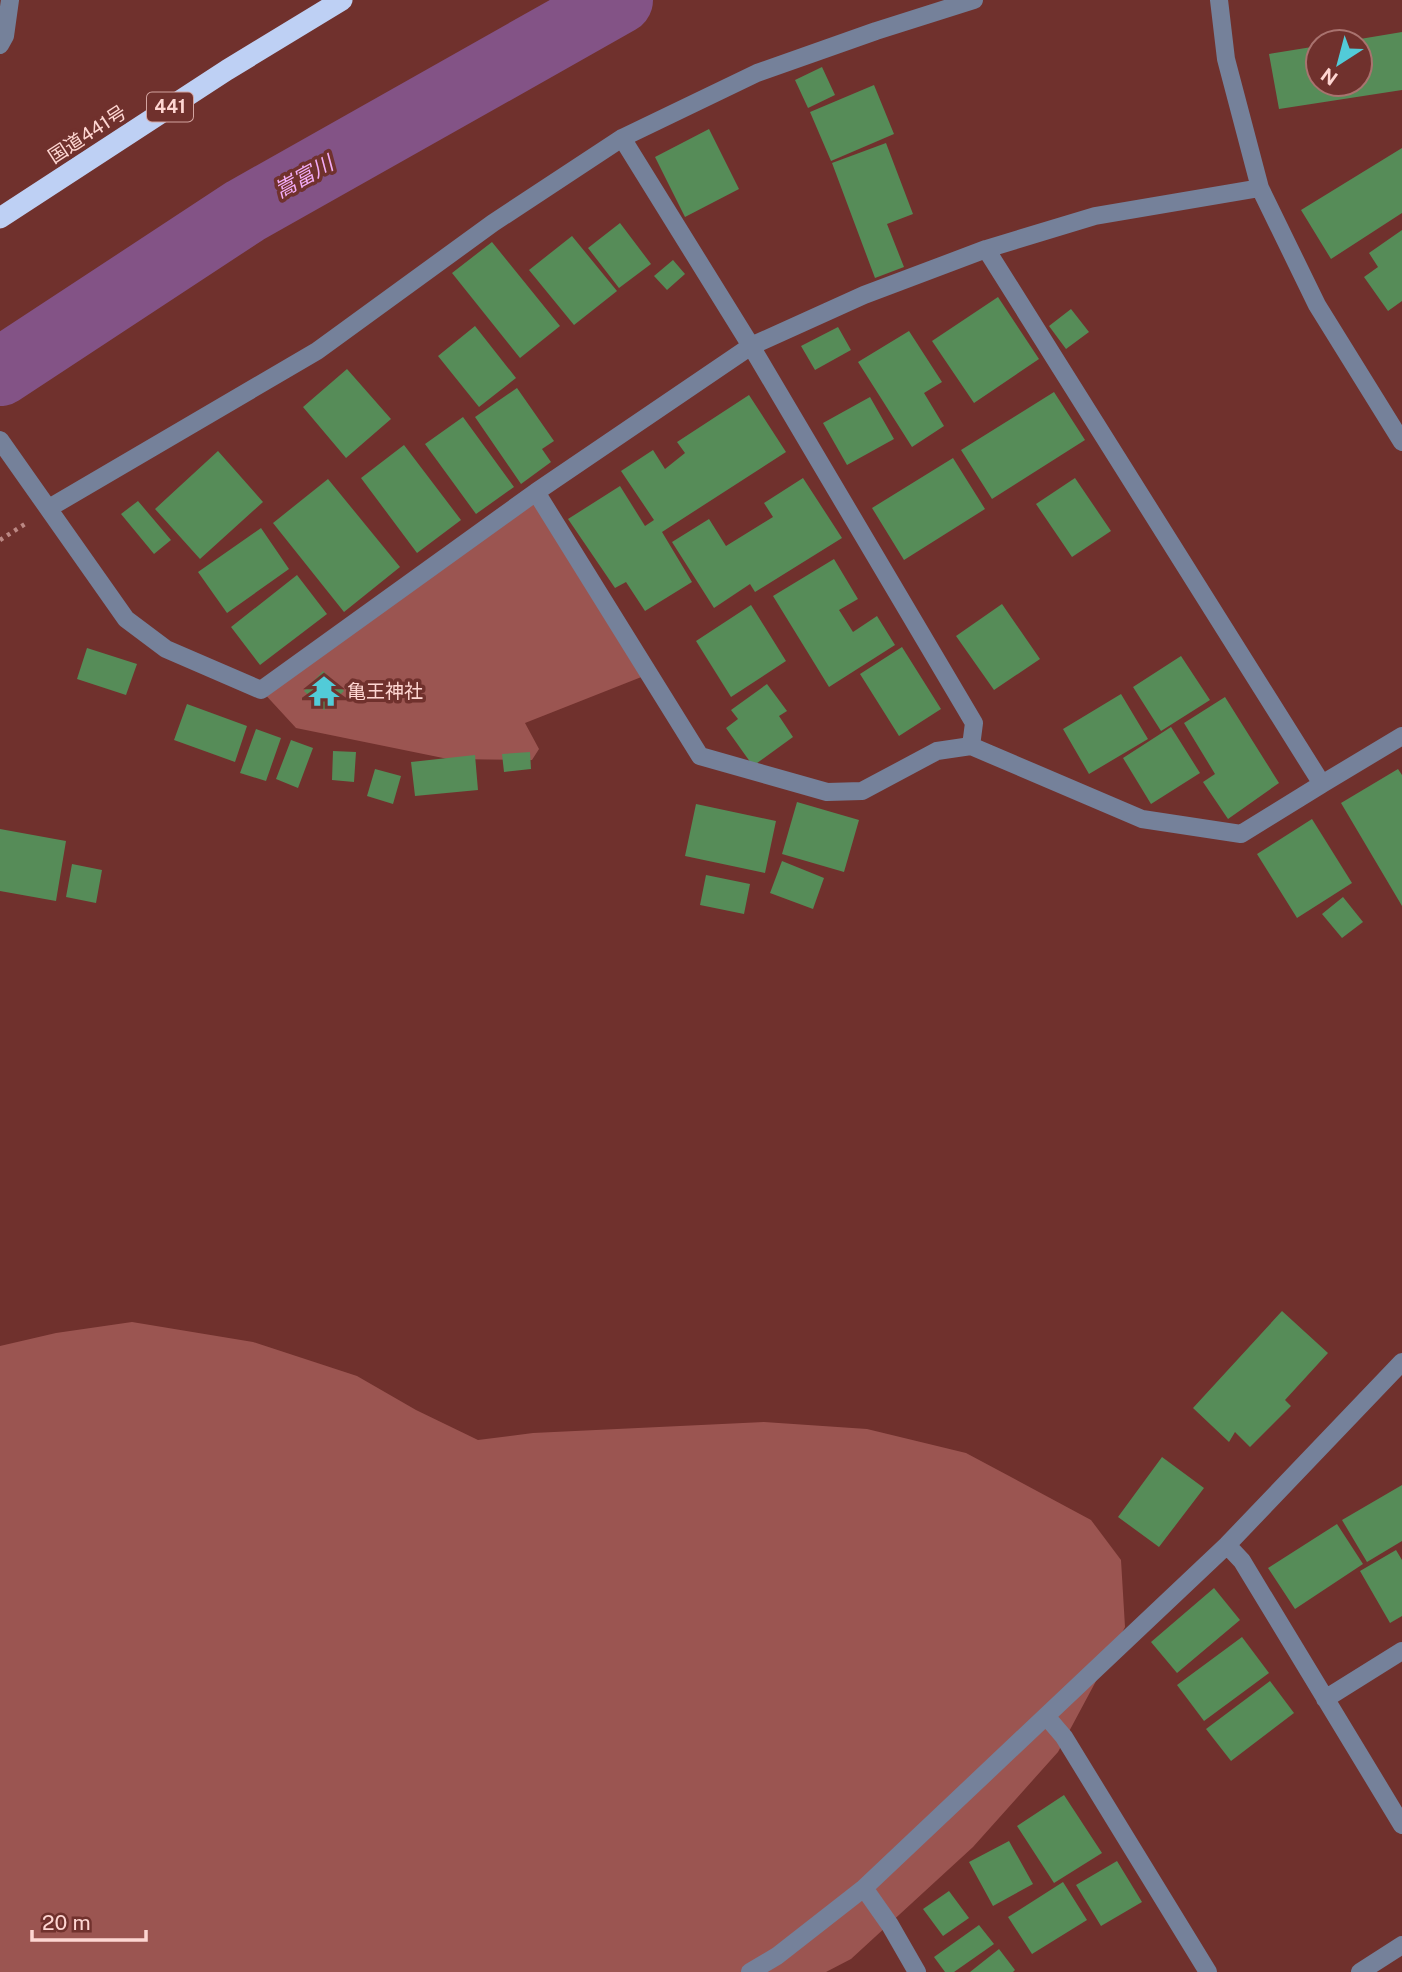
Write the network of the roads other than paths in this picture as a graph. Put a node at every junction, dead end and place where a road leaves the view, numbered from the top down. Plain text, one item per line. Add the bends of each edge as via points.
1 (9, 0) edge
2 (342, 0) edge
3 (974, 0) edge
4 (1219, 0) edge
5 (0, 45) edge
6 (622, 138) junction
7 (1260, 188) junction
8 (0, 219) edge
9 (986, 249) junction
10 (751, 346) junction
11 (0, 440) edge
12 (1402, 442) edge
13 (536, 492) junction
14 (49, 508) junction
15 (1402, 736) edge
16 (971, 746) junction
17 (1322, 784) junction
18 (1402, 1363) edge
19 (1227, 1545) junction
20 (1402, 1651) edge
21 (1325, 1699) junction
22 (1046, 1716) junction
23 (1402, 1825) edge
24 (864, 1888) junction
25 (1402, 1945) edge
26 (750, 1972) edge
27 (917, 1972) edge
28 (1208, 1972) edge
29 (1360, 1972) edge

1 - 5 street
2 - 8 highway, 国道441号 / 441
3 - 6 street via 757,73
4 - 7 street via 1226,59
6 - 10 street
6 - 14 street via 493,223 317,351
7 - 9 street via 1095,216
7 - 12 street via 1317,305
9 - 10 street via 864,295
9 - 17 street
10 - 13 street
10 - 16 street via 974,723
11 - 14 street
13 - 14 street via 261,690 166,649 126,620
13 - 16 street via 700,756 827,792 862,791 937,751
15 - 17 street
16 - 17 street via 1142,819 1241,834
18 - 19 street
19 - 21 street
19 - 22 street
20 - 21 street
21 - 23 street
22 - 24 street
22 - 28 street via 1064,1737
24 - 26 street
24 - 27 street
25 - 29 street

